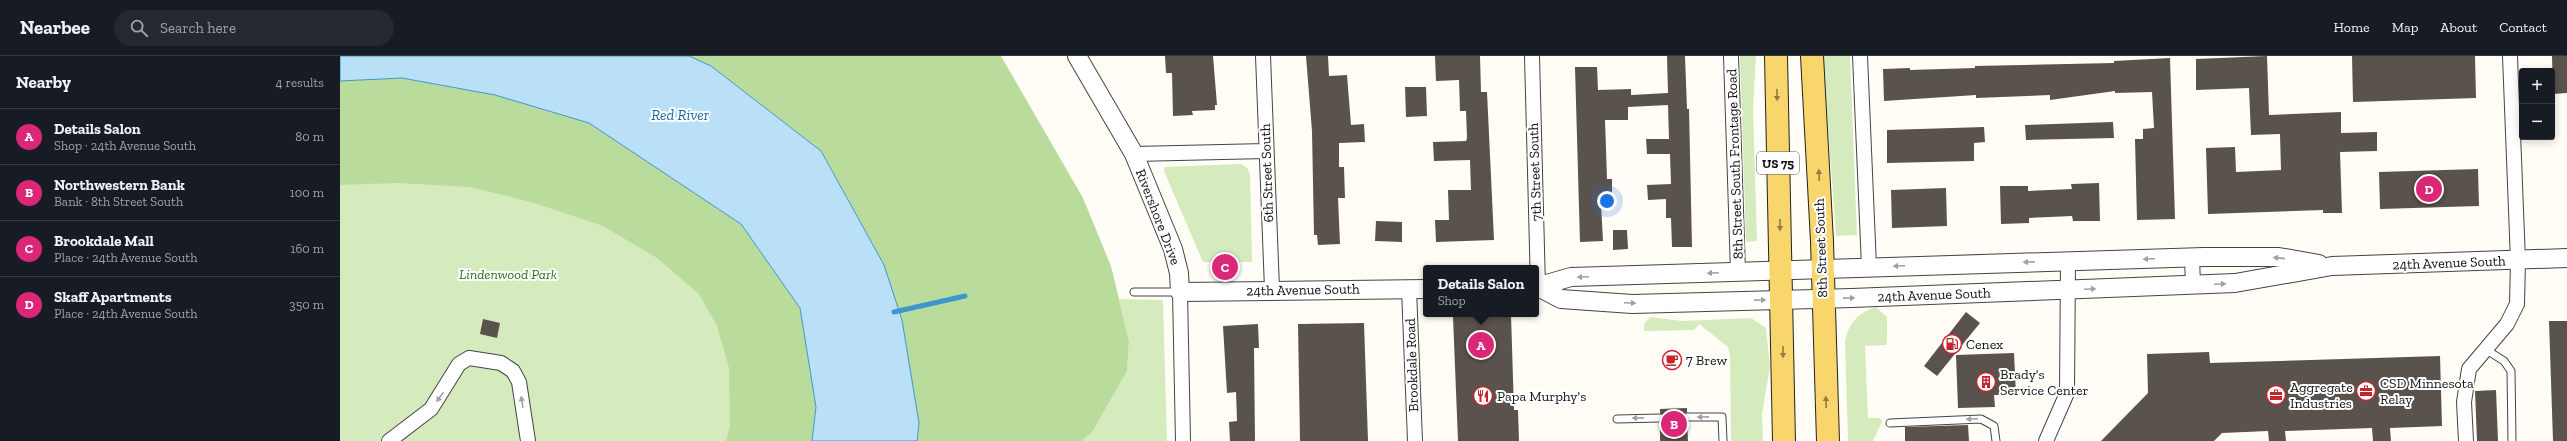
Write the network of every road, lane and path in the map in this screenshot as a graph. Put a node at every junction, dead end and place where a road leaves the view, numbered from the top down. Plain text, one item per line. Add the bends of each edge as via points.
1 (1077, 56) edge
2 (1263, 56) edge
3 (1532, 56) edge
4 (1731, 56) edge
5 (1776, 56) edge
6 (1812, 56) edge
7 (1860, 56) edge
8 (2510, 56) edge
9 (1266, 151) junction
10 (1134, 154) junction
11 (2192, 257) junction
12 (2567, 258) edge
13 (2068, 260) junction
14 (2518, 261) junction
15 (1537, 265) edge
16 (2332, 266) junction
17 (1869, 267) junction
18 (1823, 269) junction
19 (1781, 271) junction
20 (1738, 272) junction
21 (2193, 285) junction
22 (1539, 286) edge
23 (1539, 288) edge
24 (1272, 289) junction
25 (1418, 289) edge
26 (2068, 290) junction
27 (1134, 292) dead end
28 (1180, 292) junction
29 (1823, 298) junction
30 (1782, 299) junction
31 (2486, 349) junction
32 (1687, 417) dead end
33 (1660, 418) dead end
34 (1617, 419) dead end
35 (1890, 423) dead end
36 (389, 441) edge
37 (528, 441) edge
38 (1183, 441) edge
39 (1415, 441) edge
40 (1723, 441) edge
41 (1784, 441) edge
42 (1828, 441) edge
43 (1996, 441) edge
44 (2046, 441) edge
45 (2466, 441) edge
46 (2512, 441) edge

1 - 10 street, Rivershore Drive
2 - 9 street, 6th Street South
3 - 15 street, 7th Street South
4 - 20 street, 8th Street South Frontage Road
5 -> 19 main road, US 75
18 -> 6 main road, 8th Street South / US 75
7 - 17 street
8 - 14 street
9 - 10 street
9 - 24 street, 6th Street South
10 - 28 street, Rivershore Drive via 1173,249 1179,273
11 -> 13 street, 24th Avenue South
16 -> 11 street, 24th Avenue South via 2278,258
11 - 21 street
12 - 14 street, 24th Avenue South
13 -> 17 street, 24th Avenue South
13 - 26 street
14 - 16 street, 24th Avenue South
14 - 31 street via 2517,304 2507,324
21 -> 16 street, 24th Avenue South via 2235,283
17 - 18 street, 24th Avenue South
18 - 19 street, 24th Avenue South
18 - 29 main road, 8th Street South / US 75
19 - 20 street, 24th Avenue South
19 - 30 main road, US 75
20 -> 22 street, 24th Avenue South via 1571,277
26 -> 21 street, 24th Avenue South
23 -> 30 street, 24th Avenue South via 1560,299 1632,304
24 - 25 street, 24th Avenue South
24 - 28 street, 24th Avenue South
25 - 39 street, Brookdale Road
29 -> 26 street, 24th Avenue South
26 - 44 street via 2067,393
27 - 28 lane
28 - 38 street, Rivershore Drive
29 - 30 street, 24th Avenue South
42 -> 29 main road, 8th Street South / US 75
30 -> 41 main road, US 75
31 - 45 street via 2469,369 2464,402
31 - 46 lane via 2504,361 2511,371
40 -> 32 lane via 1722,417
33 -> 34 lane
43 -> 35 lane via 1994,426 1981,418
37 -> 36 street via 519,382 513,371 501,363 468,358 459,364 431,409

